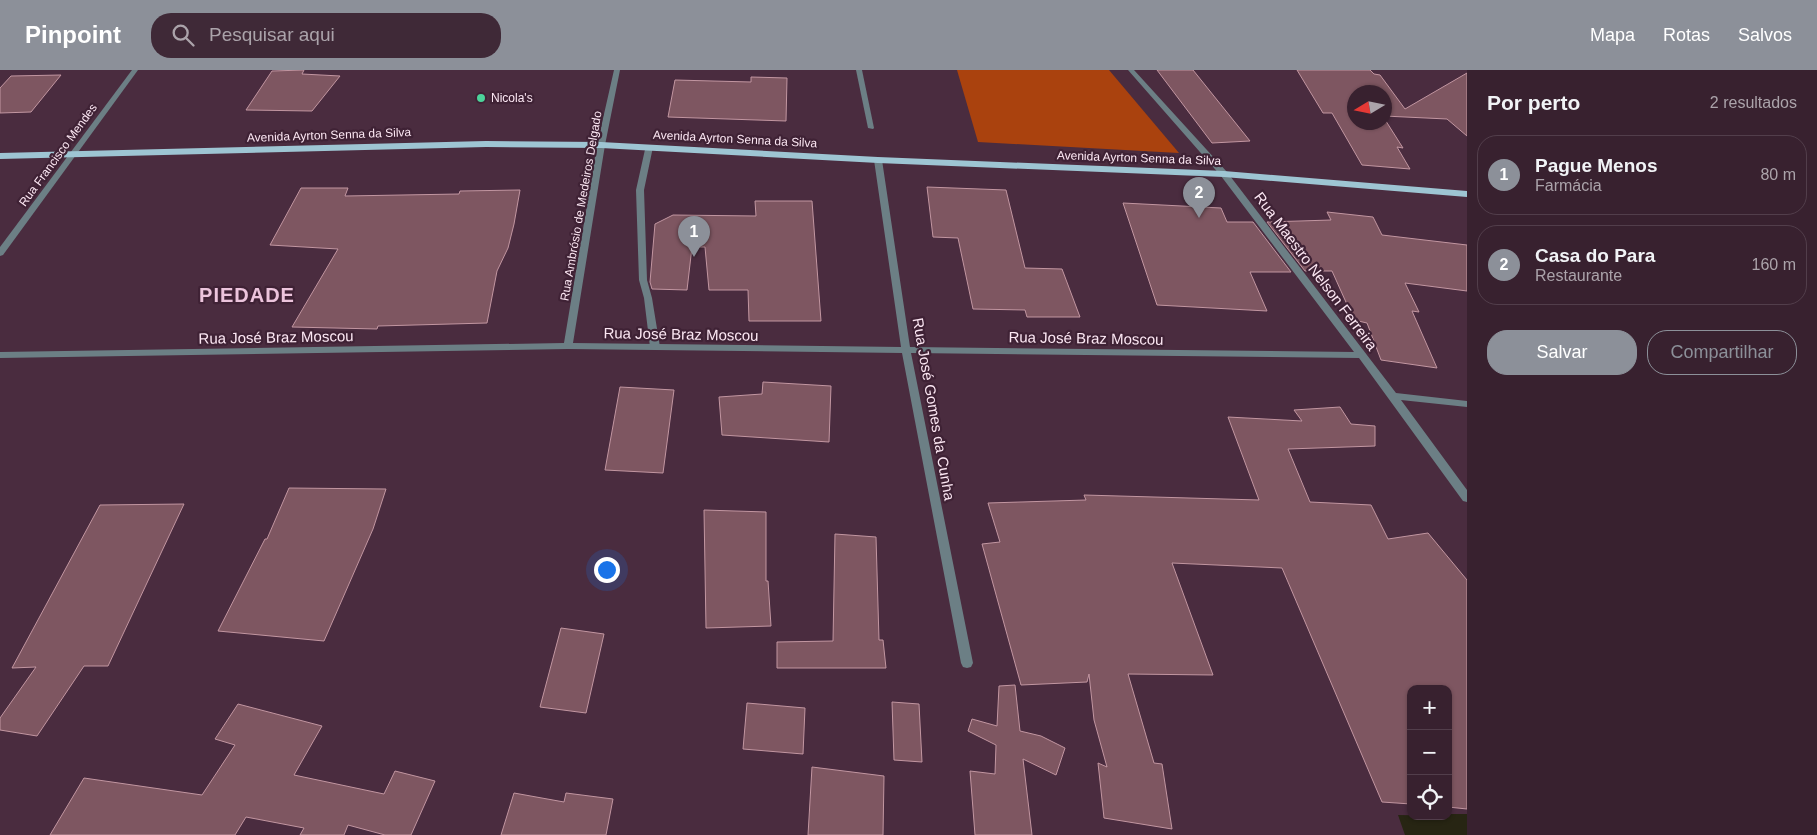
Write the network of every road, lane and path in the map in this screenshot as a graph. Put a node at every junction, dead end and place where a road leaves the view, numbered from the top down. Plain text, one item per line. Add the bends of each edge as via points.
1 (134, 70) edge
2 (617, 70) edge
3 (859, 70) edge
4 (1131, 70) edge
5 (872, 128) dead end
6 (601, 145) junction
7 (649, 147) junction
8 (72, 155) junction
9 (0, 156) edge
10 (878, 160) junction
11 (1224, 174) junction
12 (1467, 194) edge
13 (0, 253) edge
14 (568, 346) junction
15 (655, 347) junction
16 (906, 350) junction
17 (0, 355) edge
18 (1362, 355) junction
19 (1393, 396) junction
20 (1467, 404) edge
21 (1467, 498) edge
22 (967, 663) dead end

1 - 8 street, Rua Francisco Mendes
2 - 6 street, Rua Ambrósio de Medeiros Delgado
3 - 5 street
4 - 11 street, Rua Maestro Nelson Ferreira
6 - 7 main road, Avenida Ayrton Senna da Silva
6 - 8 main road, Avenida Ayrton Senna da Silva via 486,144
6 - 14 street, Rua Ambrósio de Medeiros Delgado
7 - 10 main road, Avenida Ayrton Senna da Silva
7 - 15 street via 640,190 643,280
8 - 9 main road, Avenida Ayrton Senna da Silva
8 - 13 street, Rua Francisco Mendes
10 - 11 main road, Avenida Ayrton Senna da Silva
10 - 16 street, Rua José Gomes da Cunha
11 - 12 main road, Avenida Ayrton Senna da Silva
11 - 18 street, Rua Maestro Nelson Ferreira
14 - 15 street, Rua José Braz Moscou
14 - 17 street, Rua José Braz Moscou
15 - 16 street, Rua José Braz Moscou
16 - 18 street, Rua José Braz Moscou
16 - 22 street, Rua José Gomes da Cunha
18 - 19 street, Rua Maestro Nelson Ferreira
19 - 20 street
19 - 21 street, Rua Maestro Nelson Ferreira

